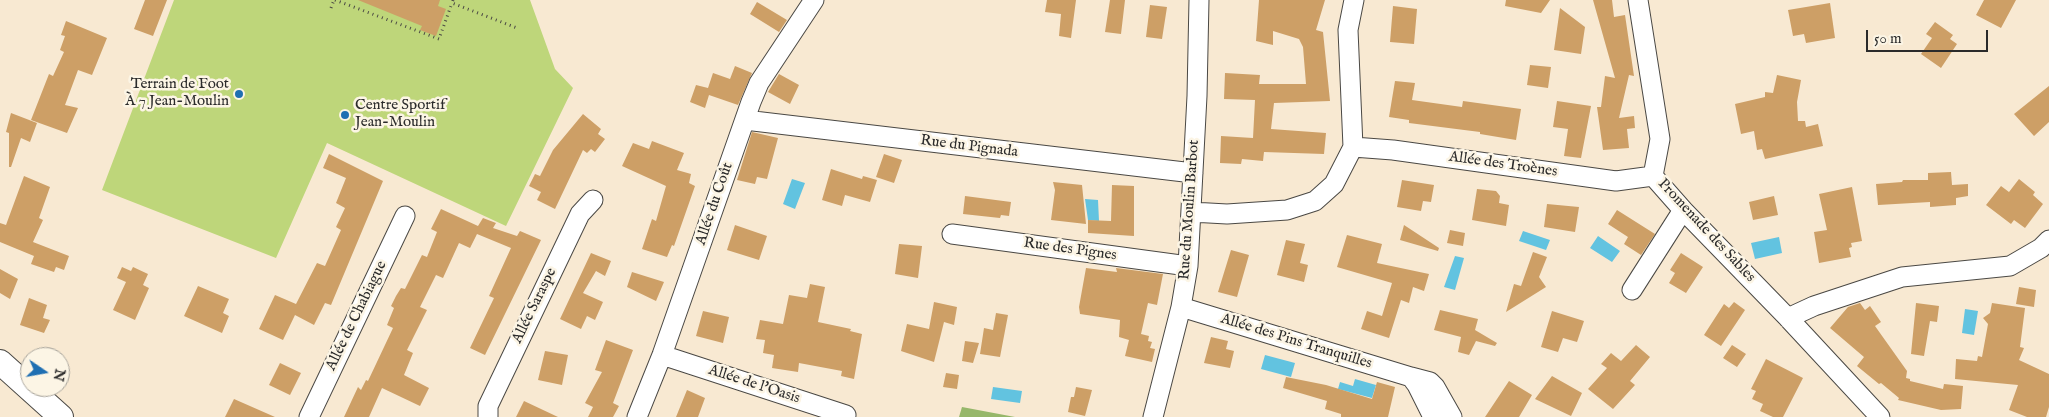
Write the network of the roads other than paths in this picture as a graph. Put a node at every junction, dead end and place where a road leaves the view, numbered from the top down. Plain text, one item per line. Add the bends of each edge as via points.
1 (814, 0) edge
2 (1200, 0) edge
3 (1354, 0) edge
4 (1638, 0) edge
5 (745, 120) junction
6 (1353, 147) junction
7 (1192, 173) junction
8 (1653, 176) junction
9 (593, 200) dead end
10 (1683, 210) junction
11 (1191, 212) junction
12 (405, 216) dead end
13 (952, 234) dead end
14 (2049, 240) edge
15 (1188, 266) junction
16 (1632, 290) dead end
17 (1182, 307) junction
18 (1788, 318) junction
19 (662, 355) junction
20 (0, 362) edge
21 (1411, 377) junction
22 (846, 415) dead end
23 (60, 417) edge
24 (309, 417) edge
25 (488, 417) edge
26 (637, 417) edge
27 (1153, 417) edge
28 (1433, 417) edge
29 (1452, 417) edge
30 (1880, 417) edge

1 - 5 street, Allée du Coût via 759,83
2 - 7 street, Rue du Moulin Barbot
3 - 6 street via 1348,30
4 - 8 street, Promenade des Sables via 1660,139
5 - 7 street, Rue du Pignada
5 - 19 street, Allée du Coût
6 - 8 street, Allée des Troènes via 1616,181
6 - 11 street via 1334,184 1315,200 1287,210 1227,214
7 - 11 street, Rue du Moulin Barbot
8 - 10 street, Promenade des Sables
9 - 25 street, Allée Saraspe via 580,214 488,406
10 - 16 street
10 - 18 street, Promenade des Sables
11 - 15 street, Rue du Moulin Barbot
12 - 24 street, Allée de Chabiague
13 - 15 street, Rue des Pignes
14 - 18 street via 2042,248 2010,266 1902,277
15 - 17 street, Rue du Moulin Barbot
17 - 21 street, Allée des Pins Tranquilles
17 - 27 street, Rue du Moulin Barbot
18 - 30 street, Promenade des Sables
19 - 22 street, Allée de l'Oasis
19 - 26 street, Allée du Coût
20 - 23 main road
21 - 28 street
21 - 29 street, Allée des Pins Tranquilles via 1430,382

